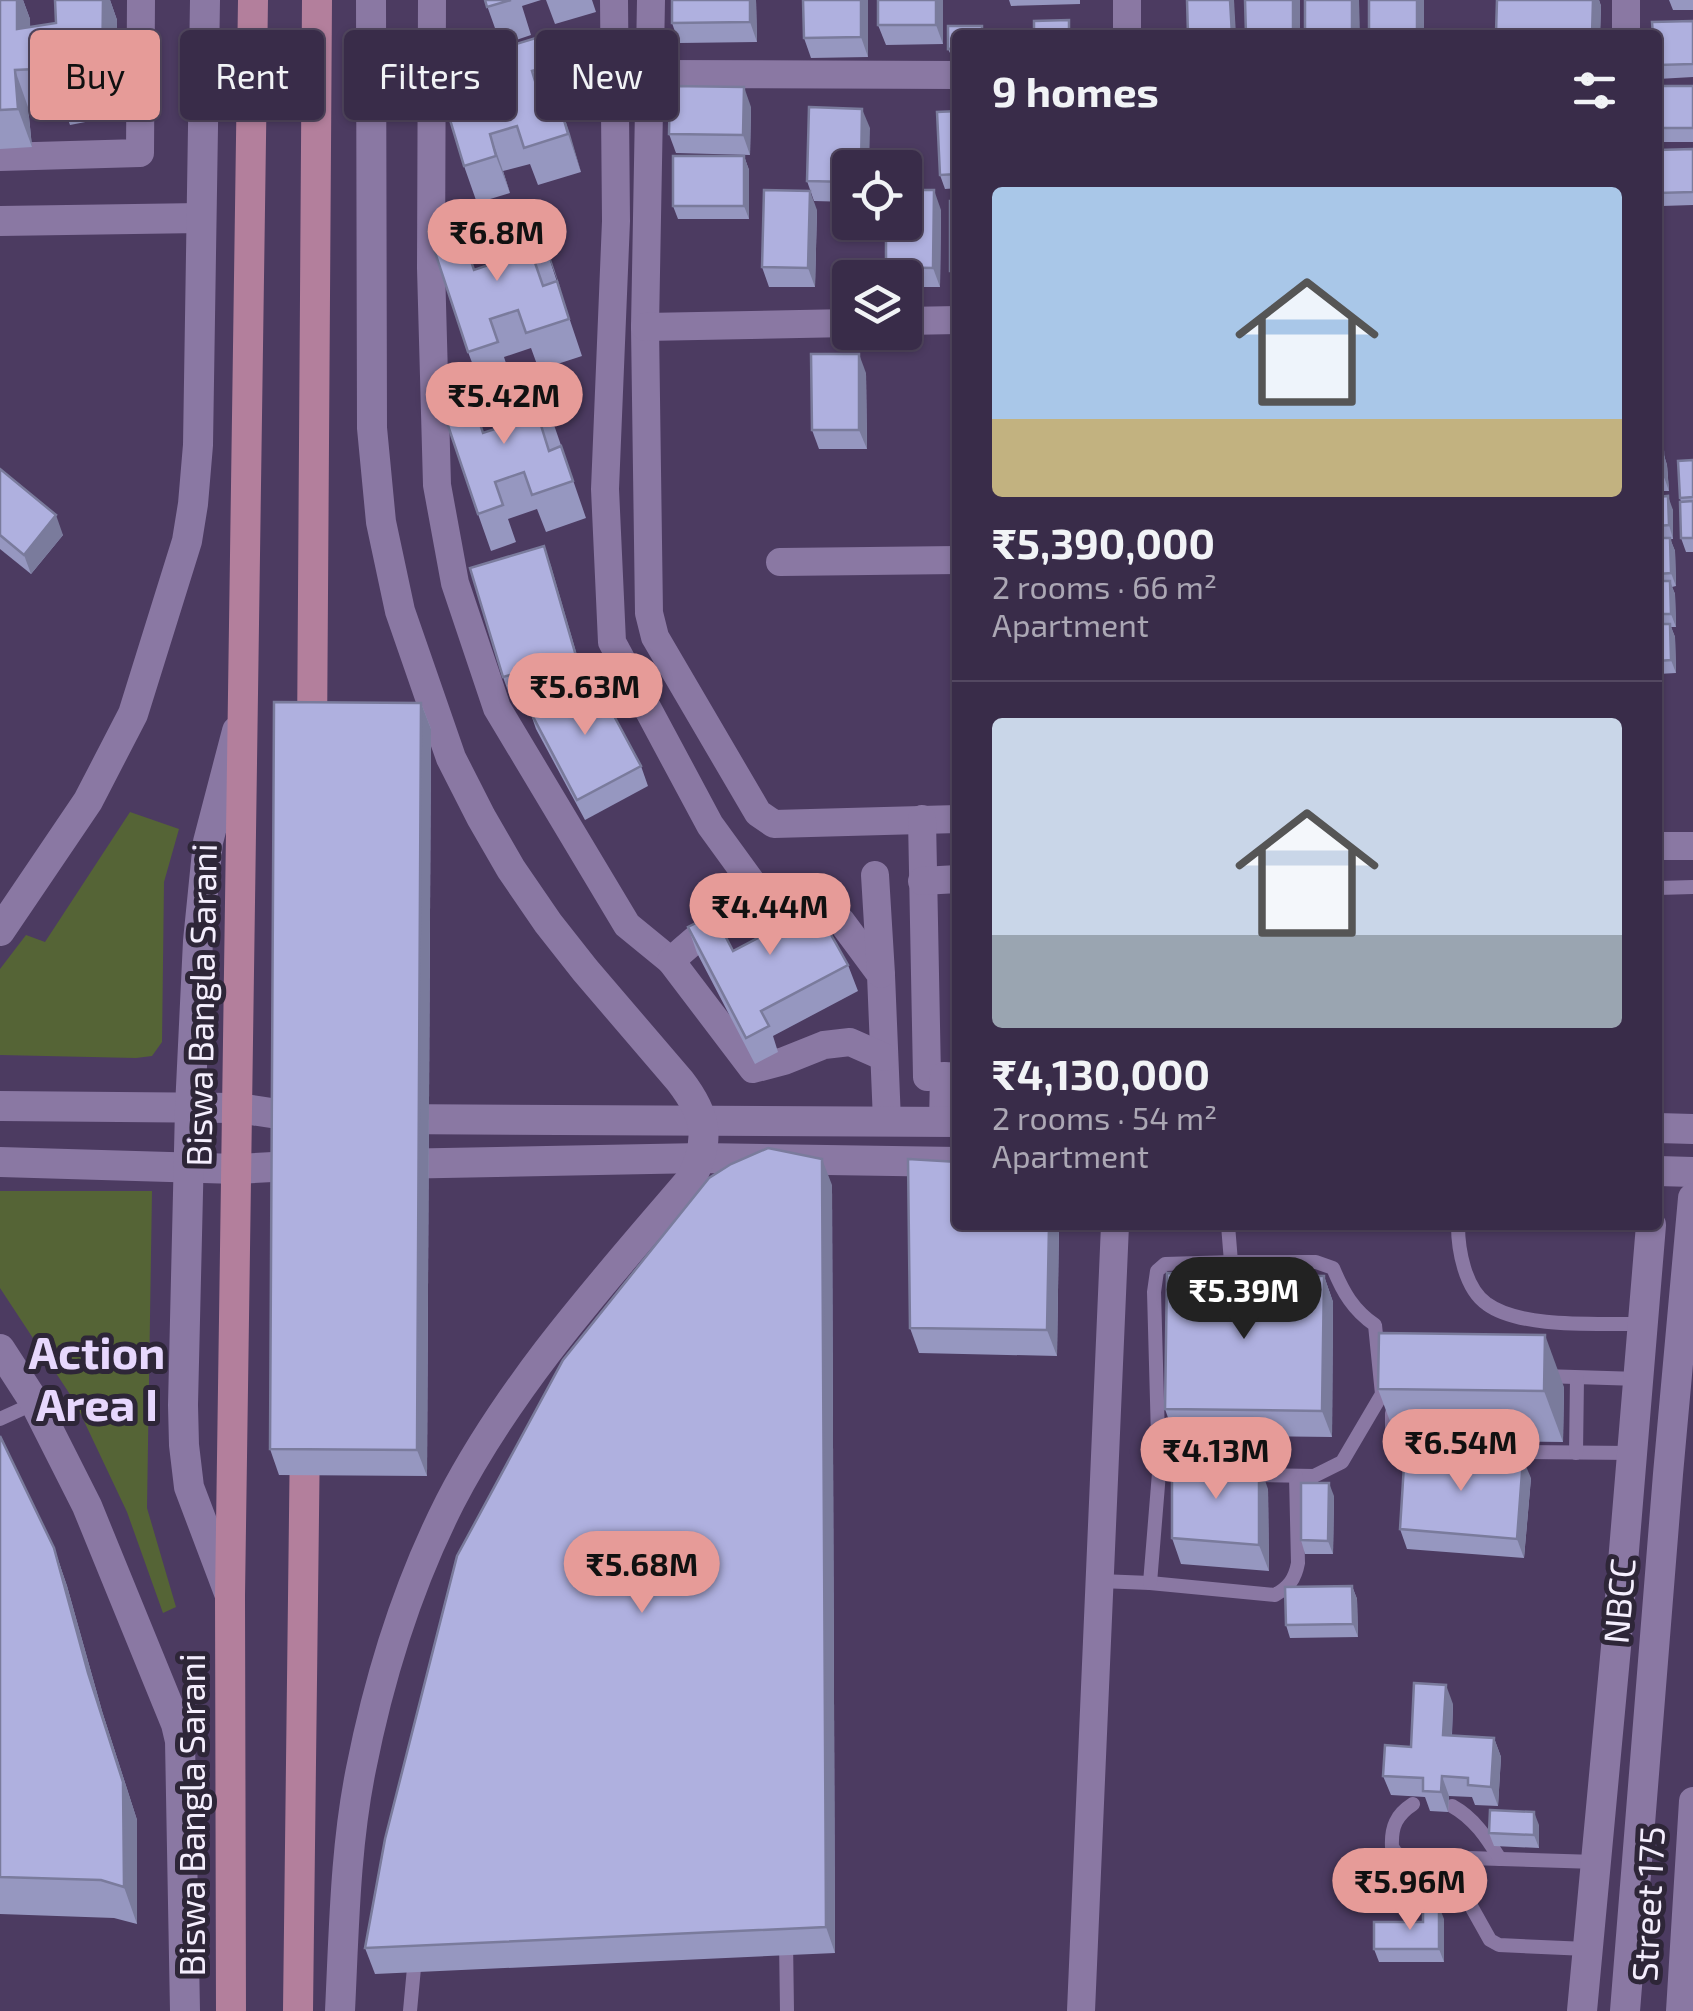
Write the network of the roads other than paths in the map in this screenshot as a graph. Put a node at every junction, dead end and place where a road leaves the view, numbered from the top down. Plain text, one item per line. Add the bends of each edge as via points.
1 (141, 0) edge
2 (205, 0) edge
3 (252, 0) edge
4 (317, 0) edge
5 (371, 0) edge
6 (432, 0) edge
7 (614, 0) edge
8 (650, 0) edge
9 (1127, 0) edge
10 (1626, 0) edge
11 (650, 30) edge
12 (1127, 30) edge
13 (1626, 30) edge
14 (678, 74) edge
15 (952, 74) edge
16 (649, 120) edge
17 (0, 157) edge
18 (201, 218) junction
19 (0, 221) edge
20 (952, 320) edge
21 (922, 321) edge
22 (832, 323) edge
23 (646, 328) junction
24 (952, 560) edge
25 (780, 562) dead end
26 (244, 704) junction
27 (312, 779) edge
28 (922, 819) junction
29 (952, 819) edge
30 (1662, 846) edge
31 (1693, 846) edge
32 (875, 875) dead end
33 (952, 879) edge
34 (922, 880) junction
35 (1693, 887) edge
36 (1662, 888) edge
37 (763, 898) junction
38 (0, 931) edge
39 (670, 961) junction
40 (881, 975) junction
41 (884, 1057) junction
42 (951, 1076) edge
43 (0, 1106) edge
44 (190, 1108) junction
45 (238, 1108) junction
46 (309, 1109) junction
47 (886, 1120) junction
48 (704, 1121) junction
49 (950, 1122) edge
50 (1662, 1128) edge
51 (1693, 1129) edge
52 (702, 1158) junction
53 (0, 1162) edge
54 (952, 1162) edge
55 (368, 1164) edge
56 (189, 1166) junction
57 (238, 1169) junction
58 (316, 1172) joint
59 (1662, 1172) edge
60 (1693, 1172) edge
61 (1693, 1198) edge
62 (1115, 1230) edge
63 (1228, 1230) edge
64 (1458, 1230) edge
65 (1651, 1230) edge
66 (1231, 1262) junction
67 (1644, 1324) junction
68 (0, 1349) edge
69 (1519, 1376) edge
70 (1577, 1378) junction
71 (1392, 1380) edge
72 (1639, 1380) junction
73 (305, 1396) edge
74 (35, 1404) junction
75 (0, 1419) edge
76 (1576, 1453) junction
77 (1633, 1453) junction
78 (1159, 1473) junction
79 (1296, 1476) junction
80 (1100, 1581) junction
81 (1150, 1583) junction
82 (230, 1596) junction
83 (1693, 1801) edge
84 (1413, 1804) dead end
85 (1452, 1806) dead end
86 (1500, 1859) junction
87 (1596, 1862) junction
88 (1462, 1890) dead end
89 (786, 1930) edge
90 (418, 1934) edge
91 (1688, 1936) edge
92 (1588, 1948) junction
93 (185, 2011) edge
94 (230, 2011) edge
95 (298, 2011) edge
96 (340, 2011) edge
97 (410, 2011) edge
98 (787, 2011) edge
99 (1081, 2011) edge
100 (1582, 2011) edge
101 (1626, 2011) edge
102 (1680, 2011) edge

1 - 17 street via 140,152
2 - 18 street
3 - 26 main road, Biswa Bangla Sarani
4 - 27 main road
5 - 48 street via 372,428 381,522 400,610 451,758 504,856 548,923 693,1097
6 - 39 street via 437,486 456,583 497,708 627,925
7 - 37 street via 616,221 605,489 612,642 710,825
8 - 11 street
9 - 12 street
10 - 13 street
14 - 15 street
16 - 23 street
18 - 19 street
18 - 38 street via 198,446 187,541 133,714 88,801
20 - 21 street
22 - 23 street
23 - 28 street via 648,614 655,637 758,813 774,824
24 - 25 street
26 - 44 street via 208,842
26 - 45 main road, Biswa Bangla Sarani
28 - 29 street
28 - 34 street
30 - 31 street
32 - 40 street
33 - 34 street
34 - 42 street via 927,1077
35 - 36 lane
37 - 39 street via 743,905
37 - 40 street via 790,898 841,921
39 - 41 street via 753,1069 850,1042
40 - 41 street
41 - 47 street
42 - 49 street
43 - 44 street
44 - 45 street
44 - 56 street
45 - 46 street
45 - 57 main road, Biswa Bangla Sarani
46 - 48 street via 358,1119
46 - 58 main road
47 - 48 street
47 - 49 street
48 - 52 street
50 - 51 street
52 - 54 street via 838,1166
52 - 55 street
52 - 96 street via 520,1389 436,1532 390,1656 361,1768 349,1848
53 - 56 street
56 - 57 street
56 - 82 street via 184,1445 190,1487
57 - 58 street
57 - 82 main road, Biswa Bangla Sarani
59 - 60 street
61 - 101 street, NBCC
62 - 80 street
63 - 66 lane
64 - 67 lane via 1464,1269 1482,1302 1504,1314
65 - 67 street
66 - 78 lane via 1166,1264 1157,1271
66 - 79 lane via 1333,1268 1359,1314 1375,1325 1382,1394 1342,1462 1314,1476
67 - 72 street
68 - 74 street
69 - 70 lane
70 - 72 lane
70 - 76 lane
71 - 76 lane via 1392,1444 1400,1451
72 - 77 street
73 - 95 main road
74 - 75 lane
74 - 93 street via 87,1506 176,1724
76 - 77 lane
77 - 87 street
78 - 79 lane
78 - 81 lane
79 - 81 lane via 1298,1563 1287,1589 1275,1595
80 - 81 lane
80 - 99 street
82 - 94 main road, Biswa Bangla Sarani
83 - 91 street, Street 175
84 - 86 lane via 1394,1824 1396,1853
85 - 86 lane
86 - 87 lane
87 - 92 street
88 - 92 lane via 1490,1940 1500,1945
89 - 98 lane
90 - 97 lane
91 - 102 street, Street 175
92 - 100 street

